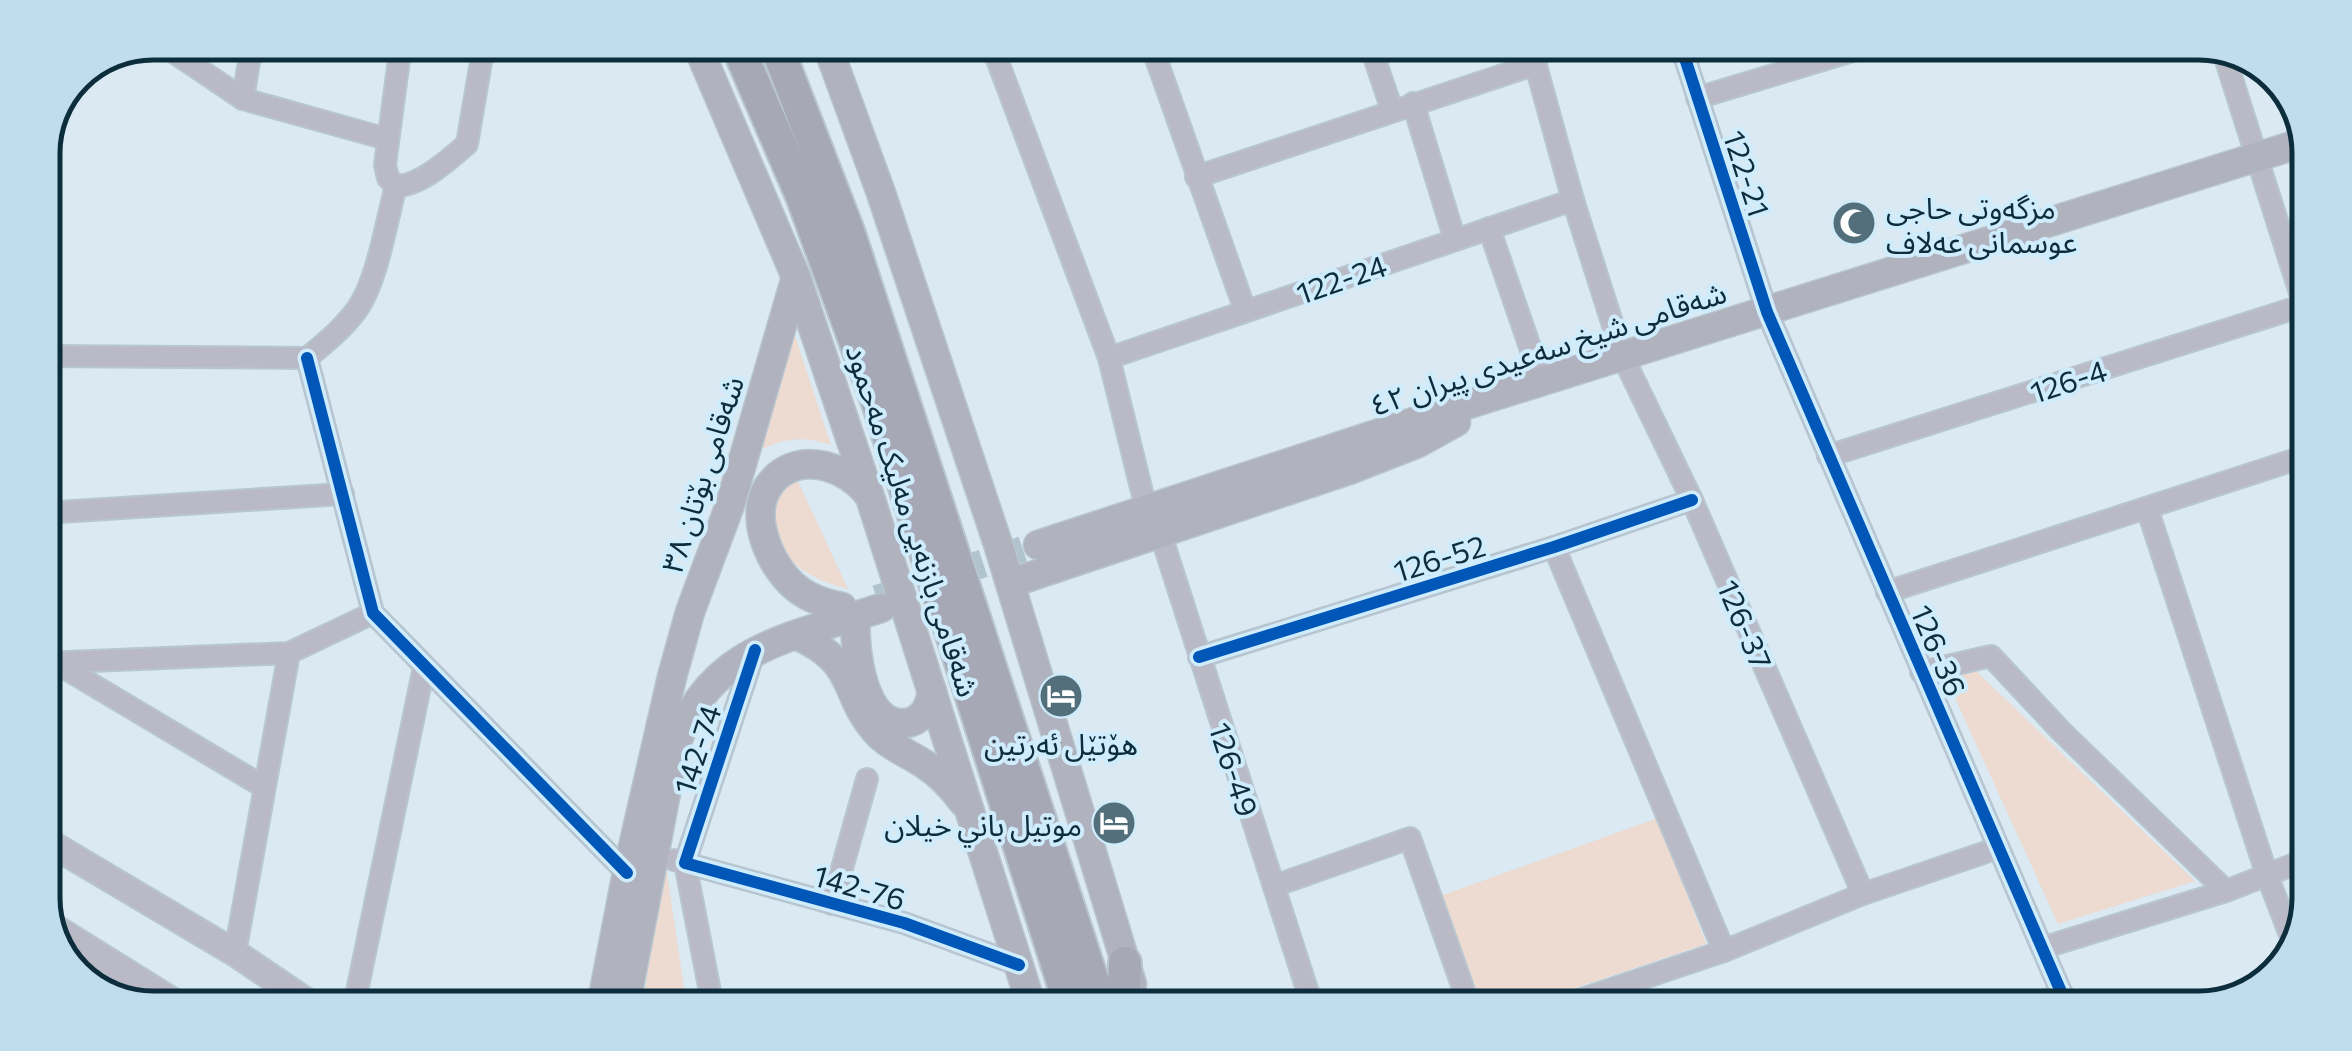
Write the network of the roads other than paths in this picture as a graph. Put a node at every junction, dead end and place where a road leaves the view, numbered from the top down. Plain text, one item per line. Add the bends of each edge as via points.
1 (186, 60) edge
2 (249, 60) edge
3 (398, 60) edge
4 (481, 60) edge
5 (703, 60) edge
6 (743, 60) edge
7 (782, 60) edge
8 (833, 60) edge
9 (997, 60) edge
10 (1156, 60) edge
11 (1375, 60) edge
12 (1523, 60) edge
13 (1534, 60) edge
14 (1685, 60) edge
15 (1823, 60) edge
16 (2229, 65) edge
17 (1697, 98) junction
18 (243, 99) junction
19 (1413, 103) junction
20 (1392, 110) junction
21 (387, 139) junction
22 (2292, 149) edge
23 (2292, 161) edge
24 (2261, 164) junction
25 (1196, 177) junction
26 (396, 186) junction
27 (802, 196) junction
28 (1573, 200) junction
29 (1489, 228) junction
30 (1455, 240) junction
31 (2292, 264) edge
32 (796, 277) junction
33 (1245, 310) junction
34 (2292, 313) edge
35 (1770, 318) junction
36 (60, 356) edge
37 (306, 358) junction
38 (1108, 358) junction
39 (1626, 363) junction
40 (1542, 382) junction
41 (1456, 415) junction
42 (1828, 456) junction
43 (2292, 461) edge
44 (343, 494) junction
45 (870, 496) junction
46 (1143, 496) junction
47 (1692, 500) junction
48 (2147, 508) junction
49 (60, 512) edge
50 (1160, 532) junction
51 (998, 544) junction
52 (1554, 547) junction
53 (1039, 550) tunnel mouth
54 (1011, 583) junction
55 (1887, 592) junction
56 (864, 608) junction
57 (373, 613) junction
58 (796, 635) junction
59 (756, 650) junction
60 (288, 653) junction
61 (1199, 657) junction
62 (60, 662) edge
63 (424, 666) junction
64 (60, 669) edge
65 (1921, 672) junction
66 (932, 692) junction
67 (650, 769) junction
68 (867, 779) dead end
69 (264, 788) junction
70 (970, 810) junction
71 (1998, 848) junction
72 (60, 849) edge
73 (654, 853) junction
74 (685, 863) junction
75 (2292, 865) edge
76 (627, 874) junction
77 (2268, 875) junction
78 (1274, 886) junction
79 (2226, 890) junction
80 (1863, 894) junction
81 (832, 904) junction
82 (2287, 927) edge
83 (69, 936) edge
84 (2042, 948) junction
85 (1724, 951) junction
86 (235, 953) junction
87 (1126, 964) junction
88 (1019, 965) junction
89 (157, 991) edge
90 (291, 991) edge
91 (356, 991) edge
92 (604, 991) edge
93 (628, 991) edge
94 (710, 991) edge
95 (1027, 991) edge
96 (1066, 991) edge
97 (1096, 991) edge
98 (1124, 991) edge
99 (1134, 991) edge
100 (1308, 991) edge
101 (1464, 991) edge
102 (1605, 991) edge
103 (2061, 991) edge

1 - 18 street
2 - 18 street
3 - 21 street
4 - 26 street via 467,144 416,180
5 - 32 main road
6 - 27 highway, شەقامی بازنەیی مەلیک مەحمود
7 - 97 highway, شەقامی بازنەیی مەلیک مەحمود via 855,250
8 - 51 main road
9 - 38 street
10 - 25 street
11 - 20 street
12 - 19 street
13 - 28 street, 126-37
14 - 17 street, 122-21
15 - 17 street
16 - 24 street
17 - 35 street, 122-21
18 - 21 street
19 - 20 street
19 - 30 street
20 - 25 street
21 - 26 street via 386,172
22 - 24 main road, شەقامی شیخ سەعیدی پیران ٤٢
23 - 24 main road, شەقامی شیخ سەعیدی پیران ٤٢
24 - 31 street
24 - 35 main road, شەقامی شیخ سەعیدی پیران ٤٢
25 - 33 street
26 - 37 street via 359,306
27 - 32 main road, شەقامی بۆتان ٣٨
27 - 96 highway, شەقامی بازنەیی مەلیک مەحمود via 885,424
28 - 29 street, 122-24
28 - 39 street, 126-37
29 - 30 street, 122-24
29 - 40 street
30 - 33 street, 122-24
32 - 45 main road
32 - 67 main road, شەقامی بۆتان ٣٨ via 730,504 690,612
33 - 38 street, 122-24
34 - 42 street, 126-4
35 - 39 main road, شەقامی شیخ سەعیدی پیران ٤٢
35 - 42 street, 126-36
36 - 37 street
37 - 44 street
38 - 46 street
39 - 40 main road, شەقامی شیخ سەعیدی پیران ٤٢
39 - 41 main road, شەقامی شیخ سەعیدی پیران ٤٢
39 - 47 street, 126-37
40 - 41 main road, شەقامی شیخ سەعیدی پیران ٤٢
41 - 46 main road via 1363,426
41 - 50 main road via 1366,464
41 - 53 main road, شەقامی شیخ سەعیدی پیران ٤٢
42 - 55 street, 126-36
43 - 48 street
44 - 49 street
44 - 57 street
45 - 56 main road via 842,470 804,465 768,487 761,507 770,552 798,590 819,602
45 - 66 main road
46 - 51 main road
47 - 52 street, 126-52
47 - 80 street, 126-37
48 - 55 street
48 - 77 street
50 - 54 main road
50 - 61 street, 126-49
51 - 54 main road
52 - 61 street, 126-52
52 - 85 street
54 - 87 main road
55 - 65 street, 126-36
56 - 58 main road
56 - 66 main road via 856,660 880,715 908,723 930,706
56 - 67 main road, شەقامی بۆتان ٣٨ via 769,631 724,652 686,694
57 - 60 street
57 - 63 street
58 - 59 main road
58 - 70 main road via 836,659 882,738 928,766
59 - 73 main road via 712,681 682,726
59 - 74 street, 142-74
60 - 62 street
60 - 69 street
61 - 78 street, 126-49
63 - 76 street
63 - 91 street
64 - 69 street
65 - 71 street, 126-36
65 - 79 street via 1991,656
66 - 70 main road
67 - 76 main road, شەقامی بۆتان ٣٨
68 - 81 street
69 - 86 street
70 - 88 main road
71 - 80 street
71 - 84 street, 126-36
72 - 86 street
73 - 74 street, 142-76
73 - 93 main road
74 - 81 street, 142-76
74 - 94 street
75 - 77 street
76 - 92 main road, شەقامی بۆتان ٣٨
77 - 79 street
77 - 82 street
78 - 100 street, 126-49
78 - 101 street via 1410,838
79 - 84 street
80 - 85 street
81 - 88 street, 142-76
83 - 89 street
84 - 103 street, 126-36
85 - 102 street
86 - 90 street
87 - 98 highway
87 - 99 main road
88 - 95 main road

